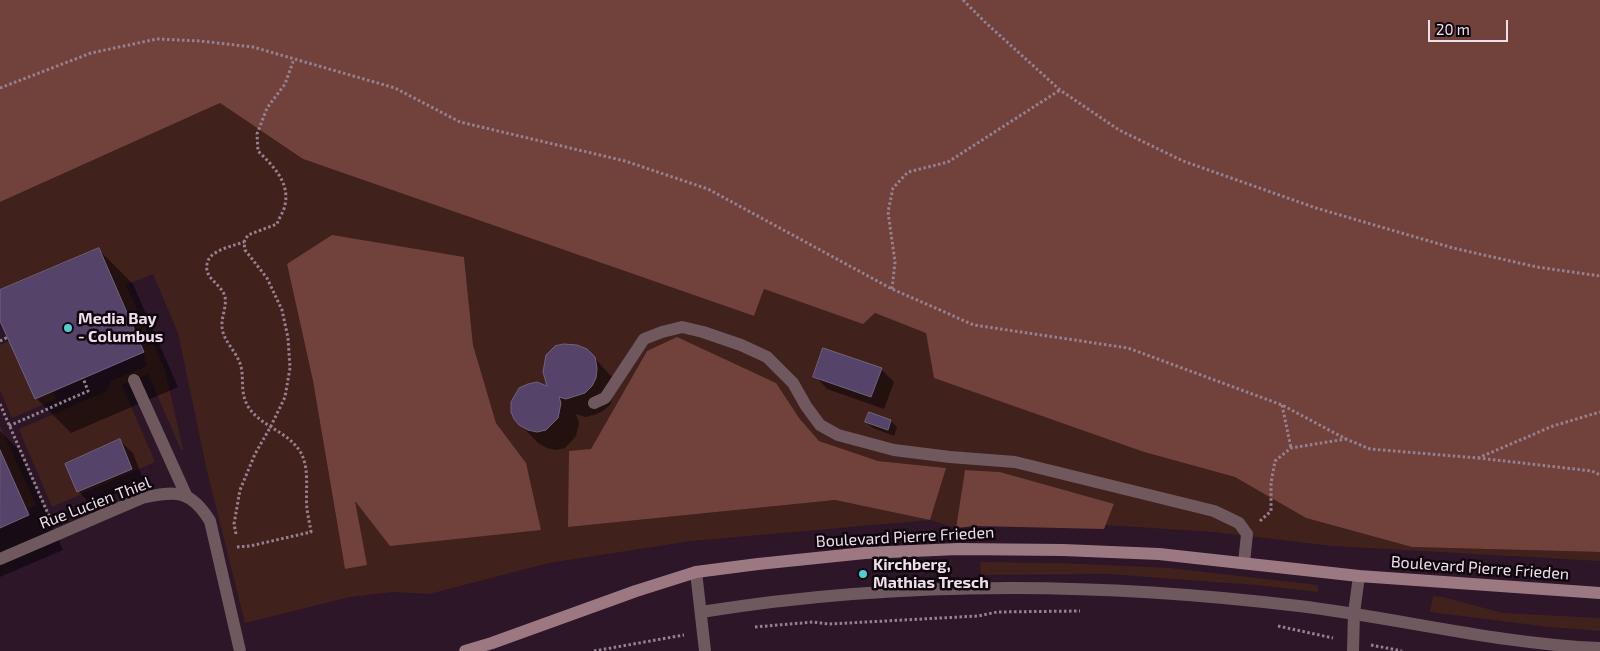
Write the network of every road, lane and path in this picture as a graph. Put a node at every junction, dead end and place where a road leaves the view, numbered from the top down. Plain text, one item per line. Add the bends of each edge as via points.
1 (963, 0) edge
2 (294, 59) junction
3 (0, 88) edge
4 (1060, 90) junction
5 (244, 242) junction
6 (1600, 276) edge
7 (892, 289) junction
8 (8, 337) dead end
9 (0, 341) edge
10 (83, 378) dead end
11 (134, 380) dead end
12 (594, 403) dead end
13 (0, 404) edge
14 (1282, 405) junction
15 (1600, 412) edge
16 (9, 426) junction
17 (271, 426) junction
18 (1346, 439) junction
19 (1290, 448) junction
20 (1478, 458) junction
21 (1600, 475) edge
22 (186, 495) junction
23 (57, 534) junction
24 (1247, 534) junction
25 (237, 547) junction
26 (217, 550) junction
27 (0, 559) edge
28 (1244, 563) junction
29 (696, 572) junction
30 (1359, 576) junction
31 (1600, 592) edge
32 (1082, 611) dead end
33 (701, 612) junction
34 (1354, 613) junction
35 (792, 624) dead end
36 (1274, 625) dead end
37 (666, 638) dead end
38 (1353, 646) edge
39 (1600, 648) edge
40 (240, 651) edge
41 (465, 651) edge
42 (594, 651) edge
43 (705, 651) edge
44 (1402, 651) edge

1 - 4 path
2 - 3 path via 253,47 156,39 91,53
2 - 5 path via 285,84 268,108 257,134 258,151 285,184 285,206 277,224 248,235
2 - 7 path via 395,88 460,122 625,161 708,189
4 - 6 path via 1119,130 1182,161 1316,208 1453,248 1537,267
4 - 7 path via 948,162 908,172 893,188 888,212 895,262
5 - 17 path via 246,250 268,278 282,310 288,338 290,368 285,397
5 - 17 path via 217,252 207,264 208,272 225,298 222,328 239,361 245,400 254,413
7 - 14 path via 974,325 1128,348
8 - 9 path
10 - 16 path via 88,391
11 - 22 street
12 - 24 street via 605,398 644,339 682,327 741,344 767,358 793,383 820,425 838,436 894,450 1014,462 1042,468 1214,511 1239,523
13 - 16 path
14 - 18 path
14 - 19 path
15 - 20 path via 1553,426
16 - 23 path
17 - 25 path via 240,490 234,524
17 - 25 path via 295,444 305,464 311,532
18 - 19 path
18 - 20 path via 1370,449
19 - 24 path via 1275,461 1271,511
20 - 21 path via 1592,471
22 - 23 street, Rue Lucien Thiel via 167,493 142,498
22 - 26 street via 201,506 210,521
23 - 27 street, Rue Lucien Thiel
24 - 28 street
25 - 26 path
26 - 40 street
28 - 29 main road, Boulevard Pierre Frieden via 1150,553 958,549 865,553
28 - 30 main road, Boulevard Pierre Frieden
29 - 33 street
29 - 41 main road, Boulevard Pierre Frieden
30 - 31 main road, Boulevard Pierre Frieden
30 - 34 street
32 - 35 path via 996,612 978,616
33 - 34 street via 789,600 995,588 1220,597
33 - 43 street
34 - 38 street
34 - 39 street via 1501,638
36 - 38 path
37 - 42 path
38 - 44 path

